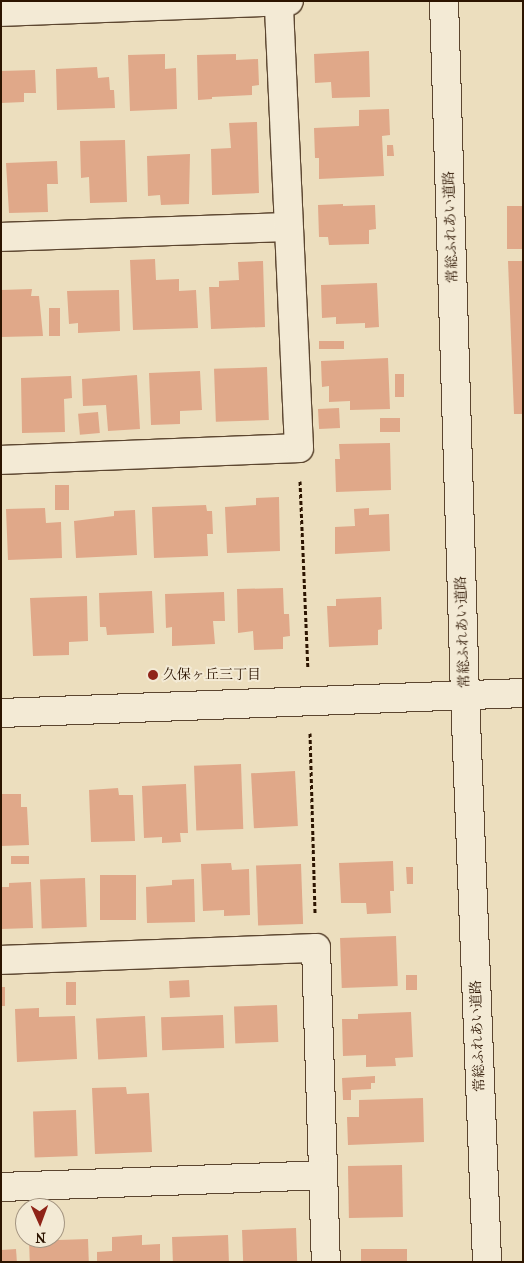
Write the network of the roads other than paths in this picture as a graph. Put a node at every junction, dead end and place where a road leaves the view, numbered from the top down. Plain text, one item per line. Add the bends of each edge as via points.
1 (279, 1) edge
2 (289, 1) edge
3 (444, 1) edge
4 (1, 12) edge
5 (288, 227) junction
6 (1, 237) edge
7 (1, 460) edge
8 (523, 693) edge
9 (465, 696) junction
10 (1, 713) edge
11 (1, 960) edge
12 (323, 1175) junction
13 (1, 1187) edge
14 (326, 1262) edge
15 (488, 1262) edge

1 - 2 street
1 - 4 street
1 - 5 street
3 - 9 street, 常総ふれあい道路
5 - 6 street
5 - 7 street via 299,448
8 - 9 street
9 - 10 street
9 - 15 street, 常総ふれあい道路
11 - 12 street via 316,948
12 - 13 street
12 - 14 street

